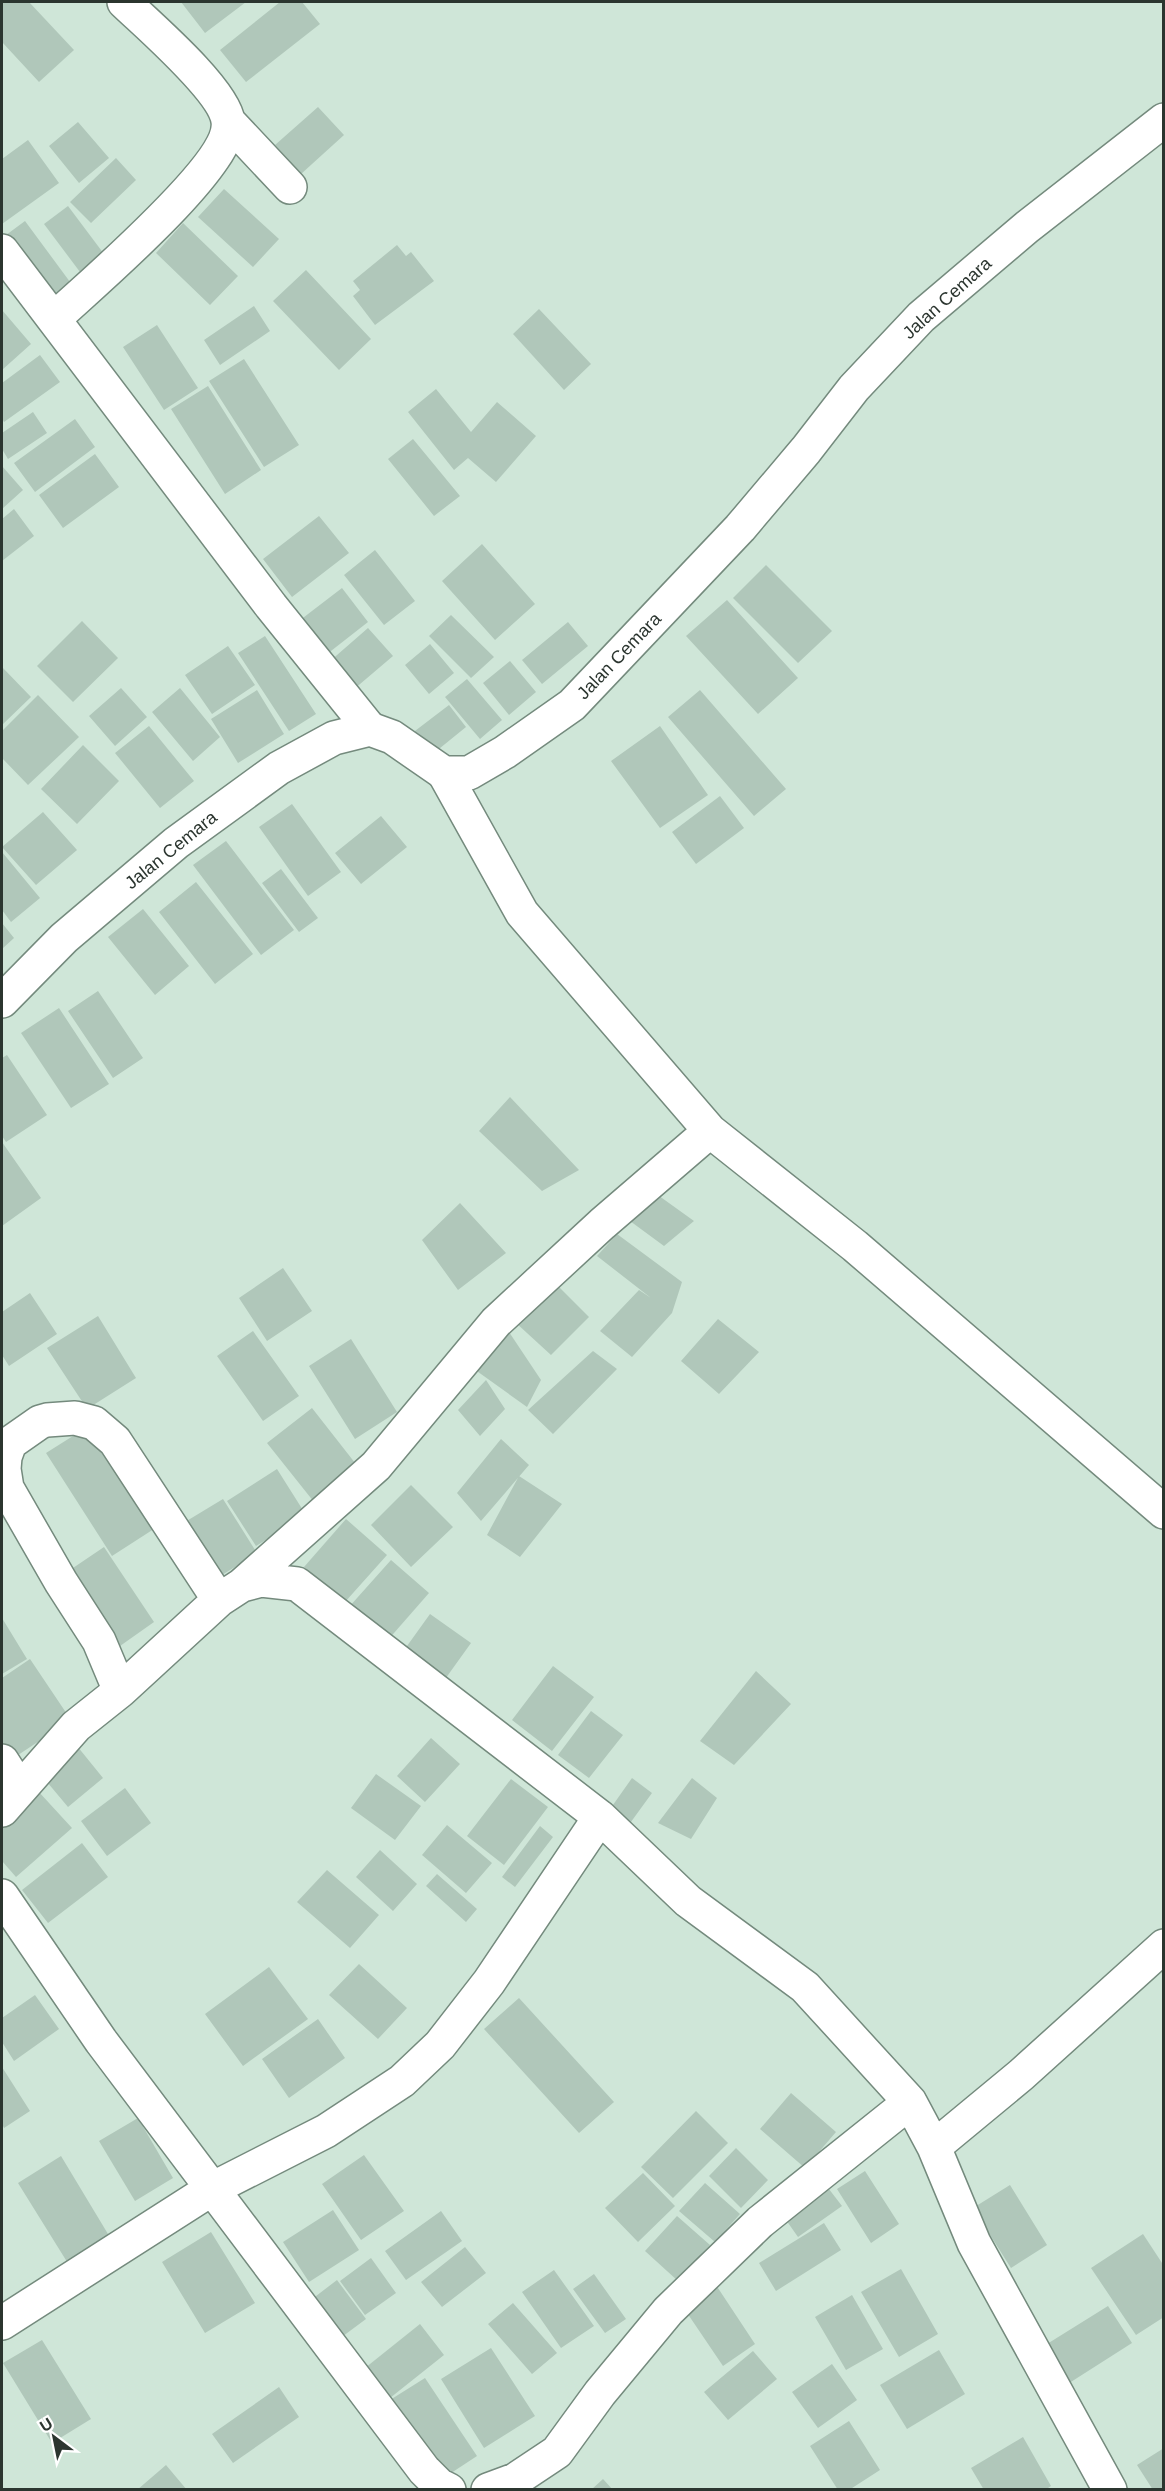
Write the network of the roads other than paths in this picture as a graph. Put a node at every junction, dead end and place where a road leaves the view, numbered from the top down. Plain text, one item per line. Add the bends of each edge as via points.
1 (124, 2) edge
2 (1164, 120) edge
3 (228, 121) junction
4 (290, 186) dead end
5 (7, 269) edge
6 (54, 319) junction
7 (370, 729) junction
8 (444, 773) junction
9 (2, 1000) edge
10 (710, 1131) junction
11 (1164, 1512) edge
12 (230, 1592) junction
13 (120, 1691) junction
14 (2, 1761) edge
15 (11, 1800) edge
16 (600, 1817) junction
17 (2, 1896) edge
18 (1164, 1946) edge
19 (910, 2102) junction
20 (933, 2147) junction
21 (210, 2190) junction
22 (2, 2323) edge
23 (448, 2490) edge
24 (488, 2490) edge
25 (1110, 2490) edge

1 - 3 street via 202,79
2 - 8 street, Jalan Cemara via 1027,227 921,317 854,388 740,528 572,705 469,774
3 - 4 street
3 - 6 street via 225,140 199,178 154,226
5 - 6 street
6 - 7 street via 271,606
7 - 8 street via 392,736
7 - 9 street, Jalan Cemara via 334,738 279,768 176,843 64,938
8 - 10 street via 522,913
10 - 11 street via 855,1246
10 - 12 street via 496,1322 376,1466
12 - 13 street
12 - 13 street via 115,1441 94,1423 75,1418 47,1420 10,1443 5,1456 7,1488 99,1641
12 - 16 street via 261,1580 297,1584
13 - 15 street via 76,1726
14 - 15 street
16 - 19 street via 688,1900 805,1986
16 - 21 street via 489,1982 433,2052 402,2081 326,2131
17 - 21 street via 100,2041
18 - 20 street via 1021,2075
19 - 20 street
19 - 24 street via 760,2222 668,2311 556,2452 515,2480
20 - 25 street via 974,2243
21 - 22 street
21 - 23 street via 424,2470

